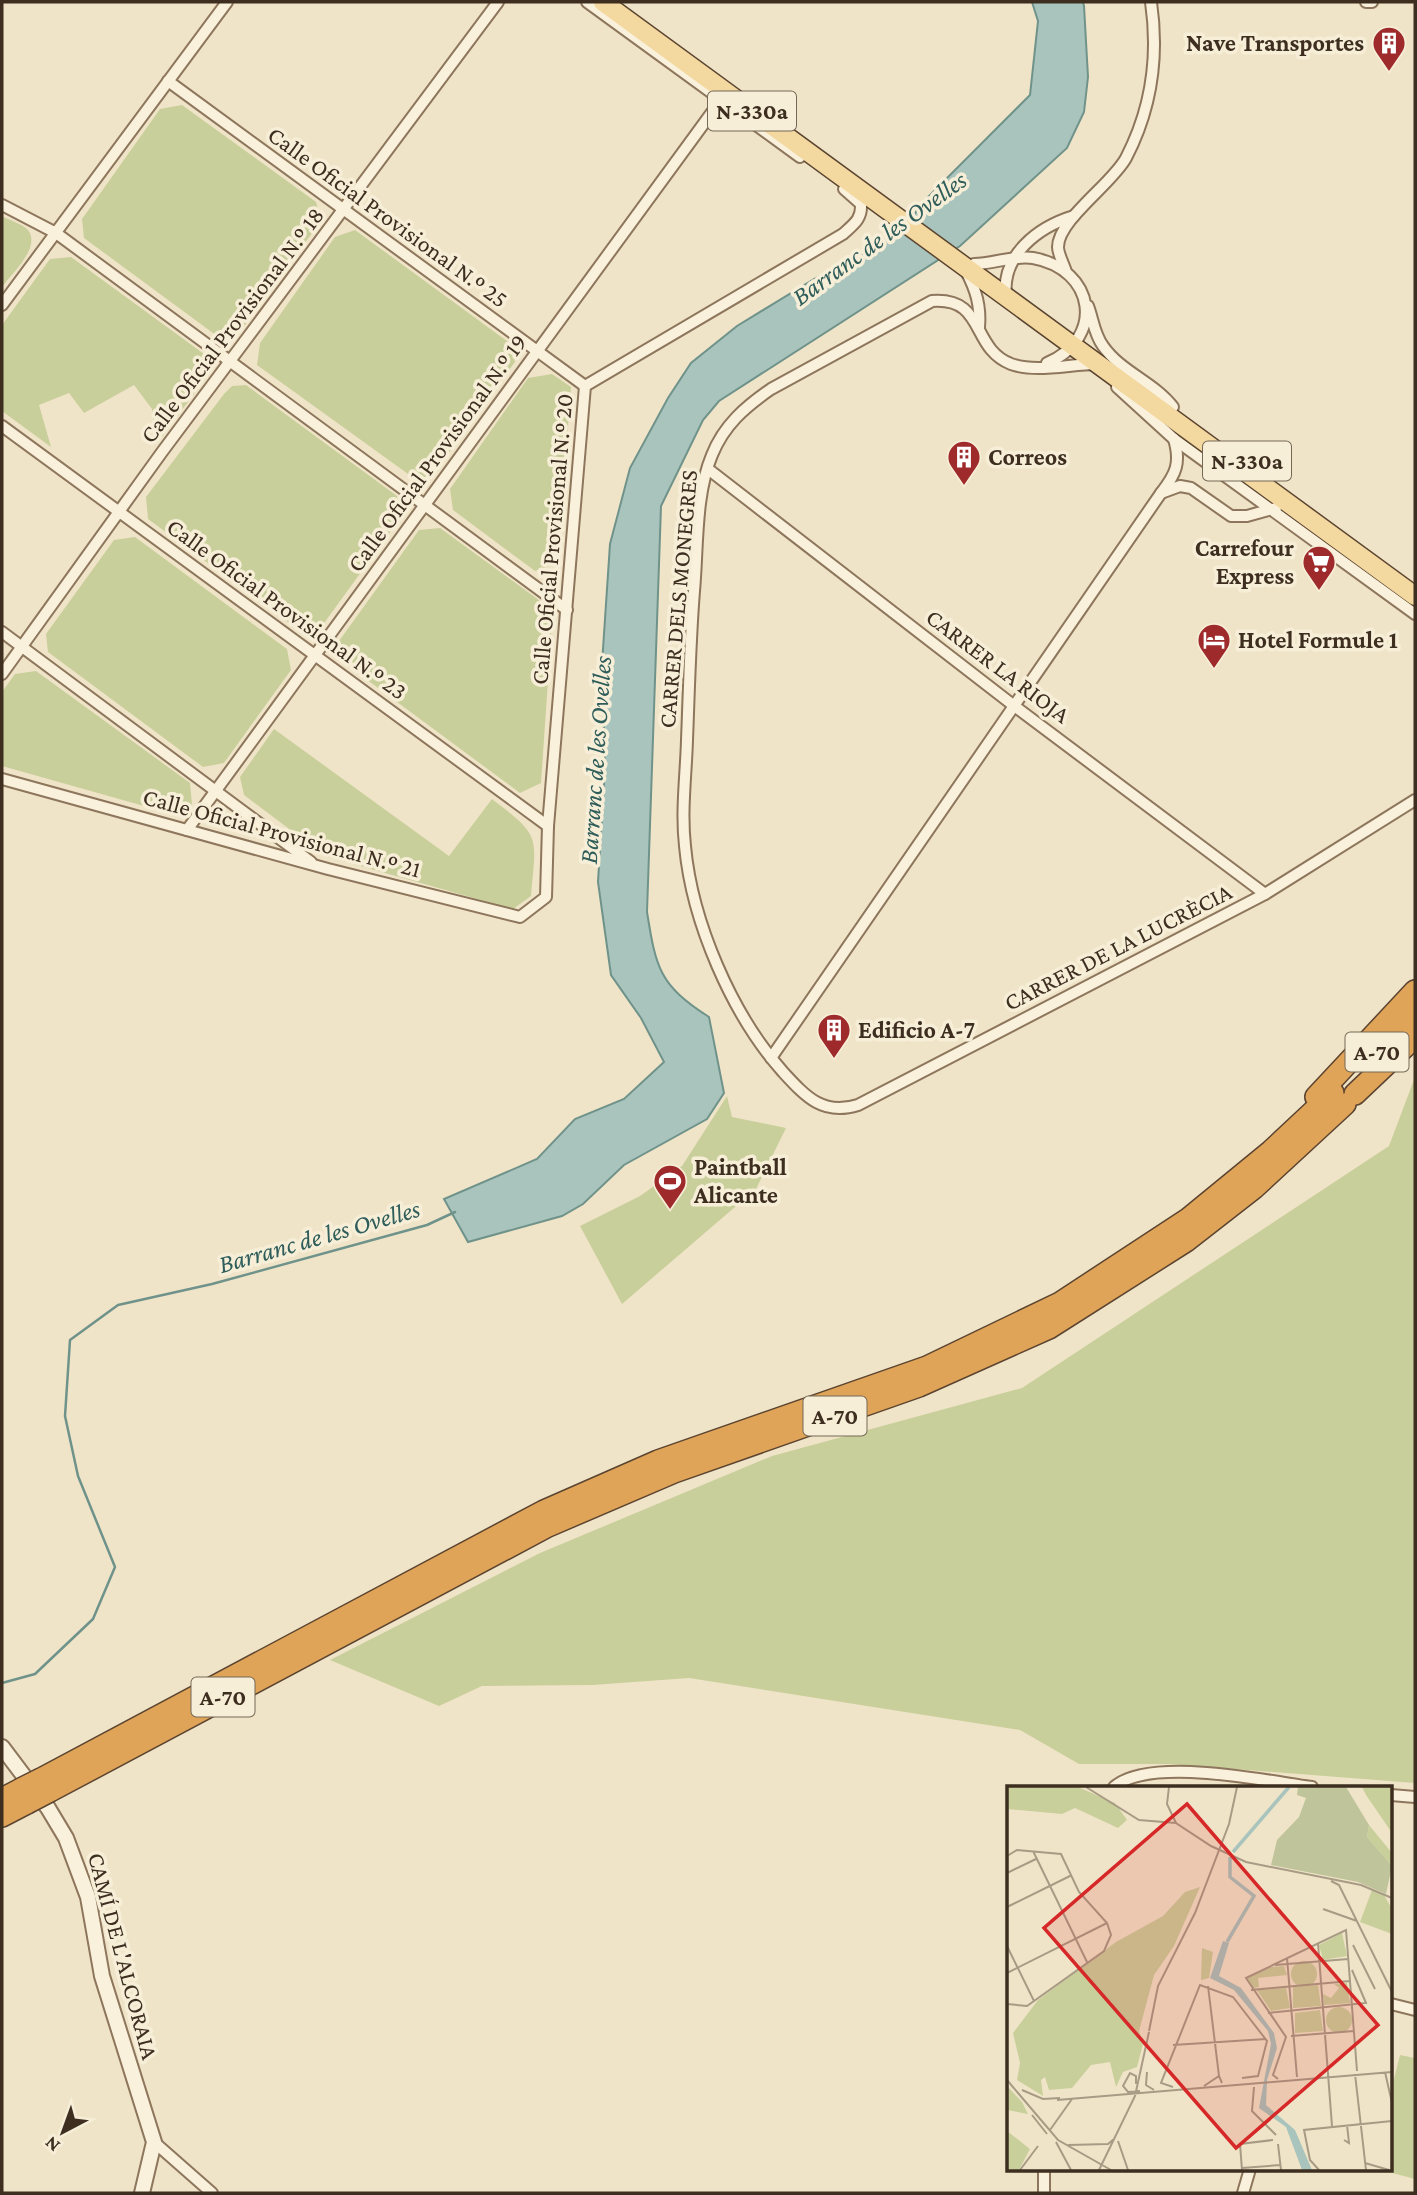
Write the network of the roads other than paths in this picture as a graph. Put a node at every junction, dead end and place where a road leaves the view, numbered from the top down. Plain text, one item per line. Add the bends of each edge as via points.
1 (227, 2) edge
2 (498, 2) edge
3 (587, 2) edge
4 (603, 2) edge
5 (613, 2) edge
6 (1151, 2) edge
7 (168, 81) junction
8 (720, 100) junction
9 (2, 205) edge
10 (345, 211) junction
11 (1074, 216) junction
12 (904, 218) junction
13 (56, 233) junction
14 (1015, 259) junction
15 (968, 263) junction
16 (1066, 272) junction
17 (1005, 291) junction
18 (1087, 303) junction
19 (2, 305) edge
20 (979, 328) junction
21 (1074, 350) junction
22 (537, 352) junction
23 (231, 363) junction
24 (1038, 367) junction
25 (1109, 375) junction
26 (585, 386) junction
27 (1173, 407) junction
28 (2, 426) edge
29 (1174, 439) junction
30 (708, 468) junction
31 (1161, 493) junction
32 (425, 505) junction
33 (1294, 507) junction
34 (1272, 509) junction
35 (119, 512) junction
36 (1333, 536) junction
37 (1415, 583) edge
38 (1376, 586) junction
39 (1410, 598) edge
40 (567, 610) junction
41 (1415, 614) edge
42 (2, 632) edge
43 (21, 647) junction
44 (315, 657) junction
45 (2, 674) edge
46 (1013, 705) junction
47 (2, 779) edge
48 (217, 790) junction
49 (1415, 800) edge
50 (548, 826) junction
51 (187, 830) junction
52 (317, 866) junction
53 (1265, 894) junction
54 (546, 897) joint
55 (1415, 991) edge
56 (1415, 1016) edge
57 (1415, 1037) edge
58 (771, 1058) junction
59 (1343, 1095) junction
60 (830, 1109) joint
61 (1138, 1254) junction
62 (281, 1658) junction
63 (2, 1747) edge
64 (1116, 1786) edge
65 (1304, 1786) edge
66 (1392, 1795) edge
67 (16, 1797) edge
68 (1415, 1797) edge
69 (2, 1816) edge
70 (1392, 2004) edge
71 (1415, 2010) edge
72 (153, 2142) junction
73 (1044, 2170) edge
74 (1250, 2170) edge
75 (142, 2193) edge
76 (212, 2193) edge
77 (1044, 2193) edge
78 (1242, 2193) edge

1 - 7 street
2 - 10 street, Calle Oficial Provisional N.º 18
3 - 8 street
4 - 12 main road, N-330a
5 - 12 main road, N-330a
6 - 11 street via 1156,34 1154,73 1140,129 1124,161
7 - 10 street, Calle Oficial Provisional N.º 25
7 - 13 street
8 - 22 street, Calle Oficial Provisional N.º 19
8 - 26 street, Calle Oficial Provisional N.º 20 via 851,193 861,204 859,221
9 - 13 street
10 - 22 street, Calle Oficial Provisional N.º 25
10 - 23 street, Calle Oficial Provisional N.º 18
11 - 14 street via 1027,240
11 - 16 street via 1058,246
12 - 15 main road, N-330a
13 - 19 street
13 - 23 street
14 - 15 street
14 - 16 street via 1033,258
14 - 17 street
15 - 17 main road, N-330a
15 - 20 street via 980,310
16 - 18 street
17 - 21 main road, N-330a
18 - 21 street
18 - 27 street via 1103,347
20 - 24 street, CARRER DELS MONEGRES via 990,349 1001,358
20 - 30 street, CARRER DELS MONEGRES via 967,309 957,303 932,301 920,306 747,406 726,427
21 - 24 street, CARRER DELS MONEGRES
21 - 24 street
21 - 25 main road, N-330a
21 - 25 street via 1095,372
21 - 27 main road, N-330a
22 - 26 street, Calle Oficial Provisional N.º 25
22 - 32 street, Calle Oficial Provisional N.º 19
23 - 32 street
23 - 35 street, Calle Oficial Provisional N.º 18
25 - 29 street
25 - 33 main road, N-330a
26 - 40 street, Calle Oficial Provisional N.º 20
27 - 37 main road, N-330a
28 - 35 street, Calle Oficial Provisional N.º 23
29 - 31 street via 1179,457 1175,475
29 - 34 street
30 - 46 street, CARRER LA RIOJA
30 - 58 street, CARRER DELS MONEGRES via 692,616 684,844 694,897 712,950
31 - 34 street via 1180,486 1191,488 1231,516
31 - 46 street
32 - 40 street
32 - 44 street, Calle Oficial Provisional N.º 19
33 - 34 street
33 - 36 main road, N-330a
34 - 38 street
35 - 43 street, Calle Oficial Provisional N.º 18
35 - 44 street, Calle Oficial Provisional N.º 23
36 - 38 street
36 - 39 main road, N-330a
38 - 39 street
39 - 41 street
40 - 50 street, Calle Oficial Provisional N.º 20
42 - 43 street
43 - 45 street, Calle Oficial Provisional N.º 18
43 - 48 street
44 - 48 street, Calle Oficial Provisional N.º 19
44 - 50 street, Calle Oficial Provisional N.º 23
46 - 53 street, CARRER LA RIOJA
46 - 58 street
47 - 51 street, Calle Oficial Provisional N.º 21
48 - 51 street, Calle Oficial Provisional N.º 19
48 - 52 street
49 - 53 street, CARRER DE LA LUCRÈCIA
50 - 54 street, Calle Oficial Provisional N.º 20
51 - 52 street, Calle Oficial Provisional N.º 21
52 - 54 street, Calle Oficial Provisional N.º 21 via 520,917
53 - 60 street, CARRER DE LA LUCRÈCIA via 858,1105
55 - 61 highway via 1309,1104
56 - 59 highway, A-70
57 - 59 highway, A-70
58 - 60 street, CARRER DELS MONEGRES via 804,1095
59 - 61 highway, A-70
59 - 62 highway, A-70 via 1254,1188 1186,1241 1049,1328 919,1387 685,1468 599,1503
61 - 62 highway, A-70 via 1060,1303 938,1362 614,1479 493,1537
62 - 67 highway, A-70, bridge
63 - 72 street, CAMÍ DE L'ALCORAIA via 48,1808 78,1868 102,1976
64 - 65 street via 1142,1772 1195,1772
66 - 68 street
67 - 69 highway, A-70
70 - 71 street
72 - 75 street, CAMÍ DE L'ALCORAIA
72 - 76 street
73 - 77 street
74 - 78 street

